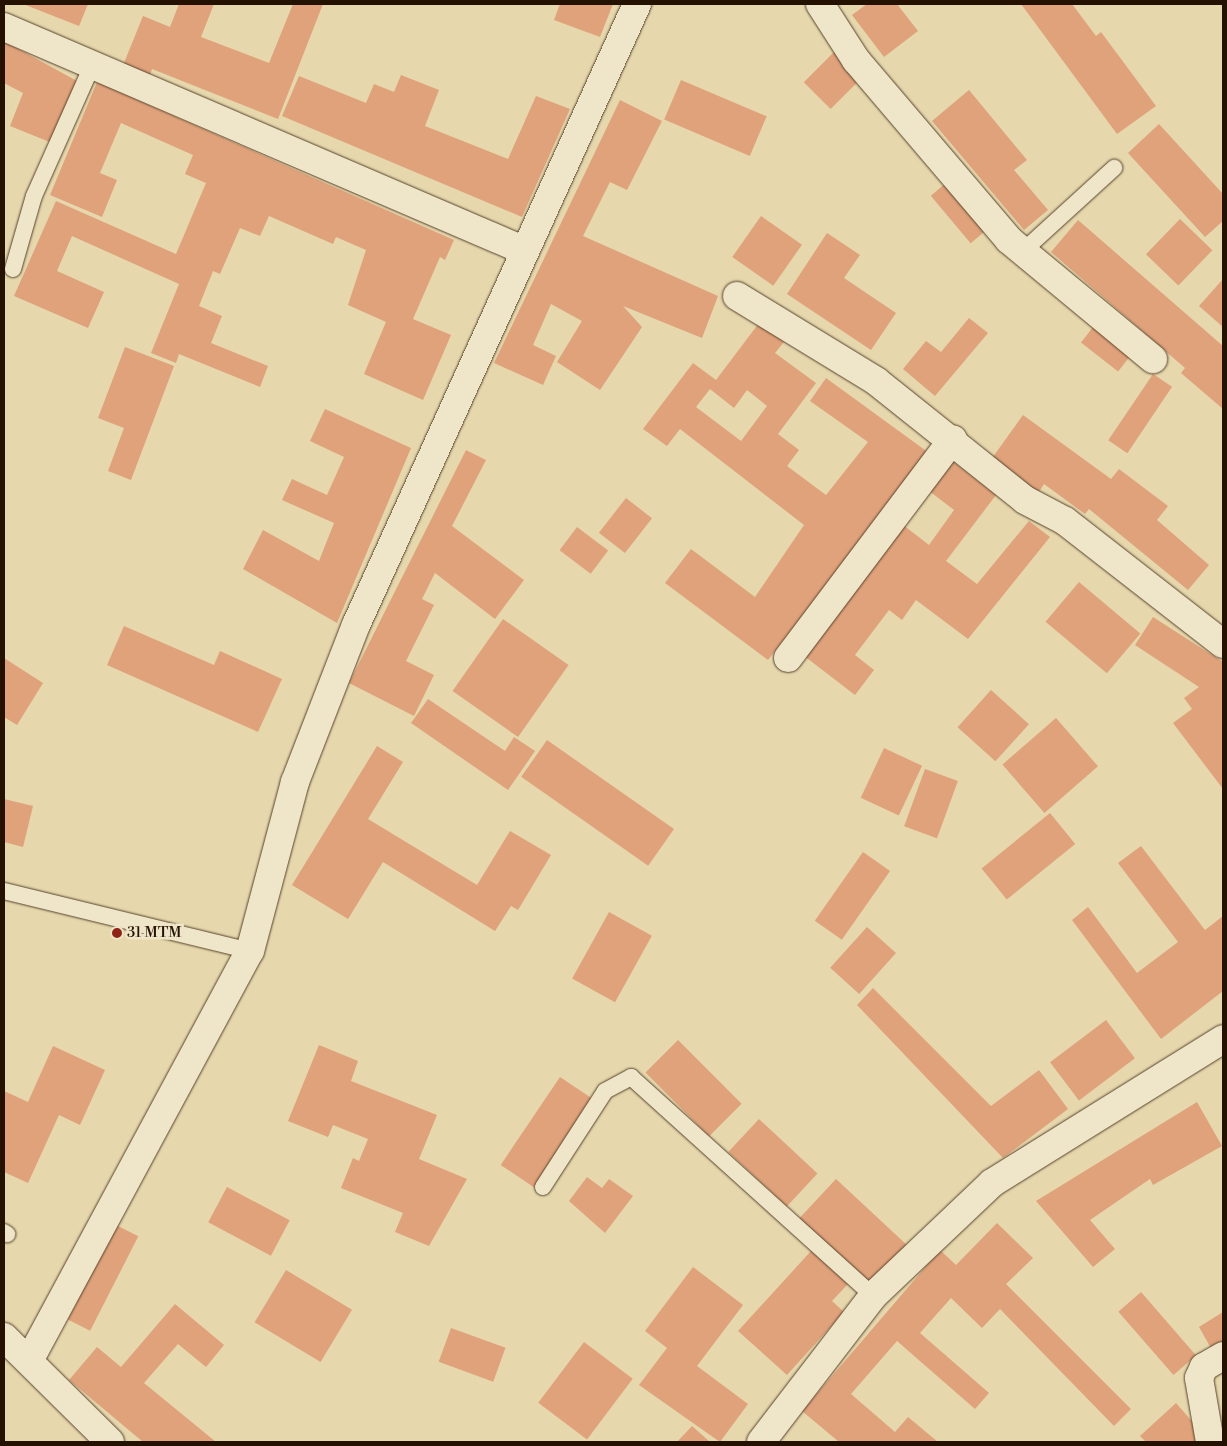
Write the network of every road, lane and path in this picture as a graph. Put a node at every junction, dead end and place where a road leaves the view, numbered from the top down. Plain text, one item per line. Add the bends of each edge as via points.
1 (637, 4) edge
2 (820, 4) edge
3 (4, 27) edge
4 (92, 66) junction
5 (1114, 168) dead end
6 (523, 250) junction
7 (1022, 252) junction
8 (13, 270) dead end
9 (737, 296) dead end
10 (1153, 359) dead end
11 (954, 439) junction
12 (1223, 644) edge
13 (788, 658) dead end
14 (4, 891) edge
15 (250, 951) junction
16 (1223, 1039) edge
17 (543, 1186) dead end
18 (873, 1296) junction
19 (4, 1337) edge
20 (1223, 1356) edge
21 (30, 1359) junction
22 (110, 1442) edge
23 (761, 1442) edge
24 (1210, 1442) edge

1 - 6 street
2 - 7 street via 856,60
3 - 4 street
4 - 6 street
4 - 8 lane via 34,196
5 - 7 lane
6 - 15 street via 352,634 295,782
7 - 10 street
9 - 11 street via 876,381
11 - 12 street via 1025,500 1065,521
11 - 13 street
14 - 15 lane
15 - 21 street
16 - 18 street via 992,1183
17 - 18 lane via 605,1091 631,1077
18 - 23 street
19 - 21 street
20 - 24 street via 1204,1367 1199,1378
21 - 22 street

